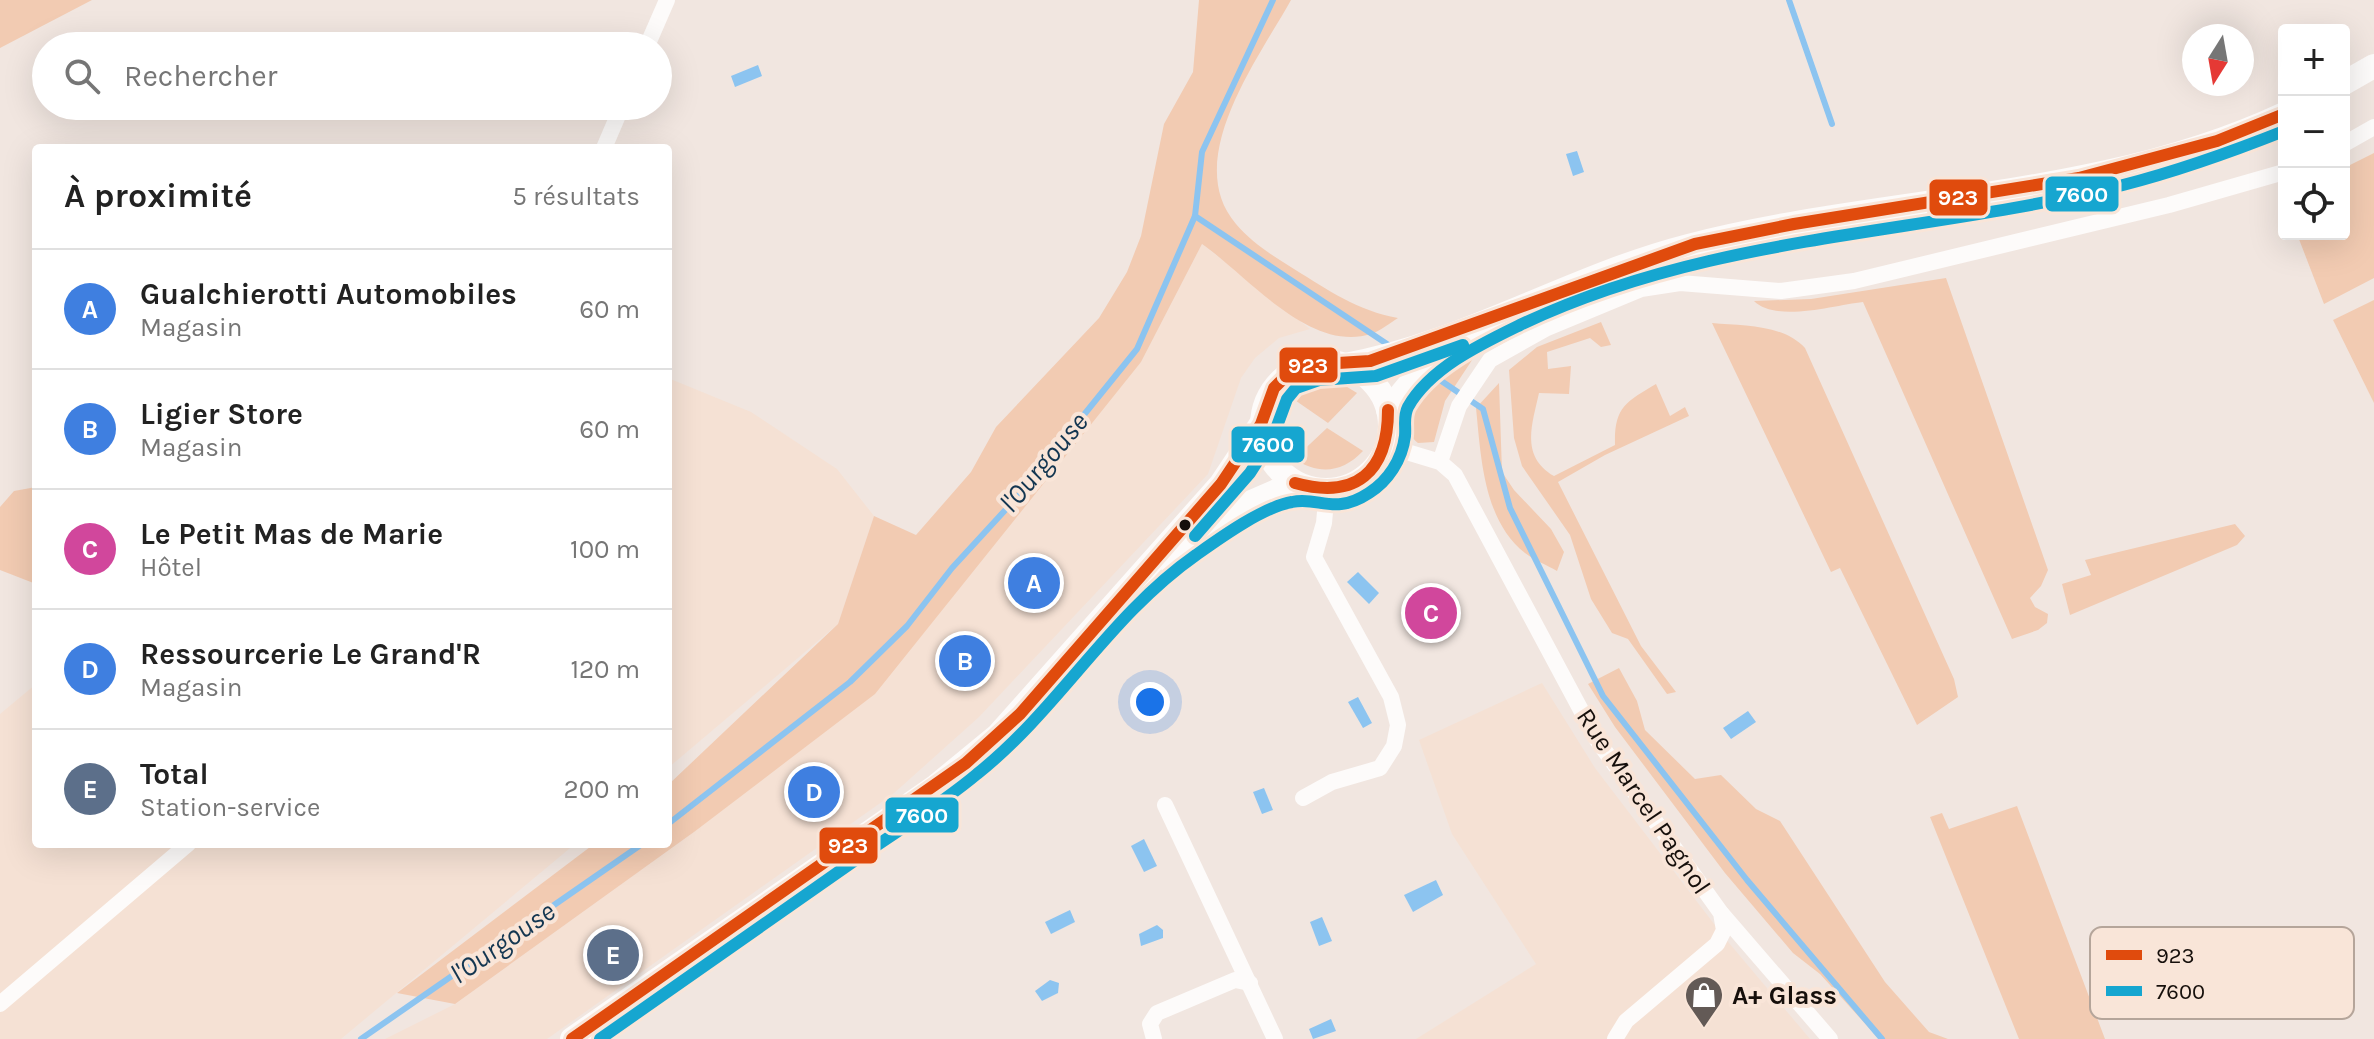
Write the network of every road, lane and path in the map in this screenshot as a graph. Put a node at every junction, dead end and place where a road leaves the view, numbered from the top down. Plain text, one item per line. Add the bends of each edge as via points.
1 (667, 0) edge
2 (653, 32) edge
3 (2374, 66) edge
4 (2350, 80) edge
5 (2278, 116) edge
6 (616, 120) edge
7 (2374, 127) edge
8 (2350, 141) edge
9 (606, 144) edge
10 (2278, 174) edge
11 (1500, 315) junction
12 (1345, 365) junction
13 (1388, 410) junction
14 (1261, 424) junction
15 (1387, 446) junction
16 (1440, 462) junction
17 (1295, 483) junction
18 (1327, 490) junction
19 (1133, 583) junction
20 (1303, 798) dead end
21 (1165, 805) dead end
22 (183, 848) edge
23 (1721, 913) junction
24 (1250, 983) junction
25 (0, 1004) edge
26 (572, 1039) edge
27 (1154, 1039) edge
28 (1275, 1039) edge
29 (1615, 1039) edge
30 (1830, 1039) edge

1 - 2 street
3 - 4 main road
5 - 11 main road via 2199,148 2120,169 1845,214 1683,247
6 - 9 street
7 - 8 street
10 - 16 street via 1854,281 1781,291 1680,283 1641,289 1547,328 1490,360 1465,393
11 - 12 main road
11 - 13 main road via 1428,362
12 - 13 main road via 1379,390
12 - 14 main road via 1325,362 1288,374 1274,388
13 - 15 main road
14 - 17 main road via 1270,458
14 - 19 main road via 1221,484
15 - 16 street
15 - 18 main road via 1370,473 1343,488
16 - 23 street, Rue Marcel Pagnol via 1455,475 1480,517 1597,740
17 - 18 main road
17 - 19 main road via 1240,507
18 - 20 street via 1314,557 1391,697 1398,730 1380,768 1332,782
19 - 26 main road via 1020,714 966,763
21 - 24 street
22 - 25 street
23 - 29 street, Rue Marcel Pagnol via 1724,930 1717,944 1626,1021
23 - 30 street
24 - 27 street via 1235,980 1157,1013 1150,1024
24 - 28 street

